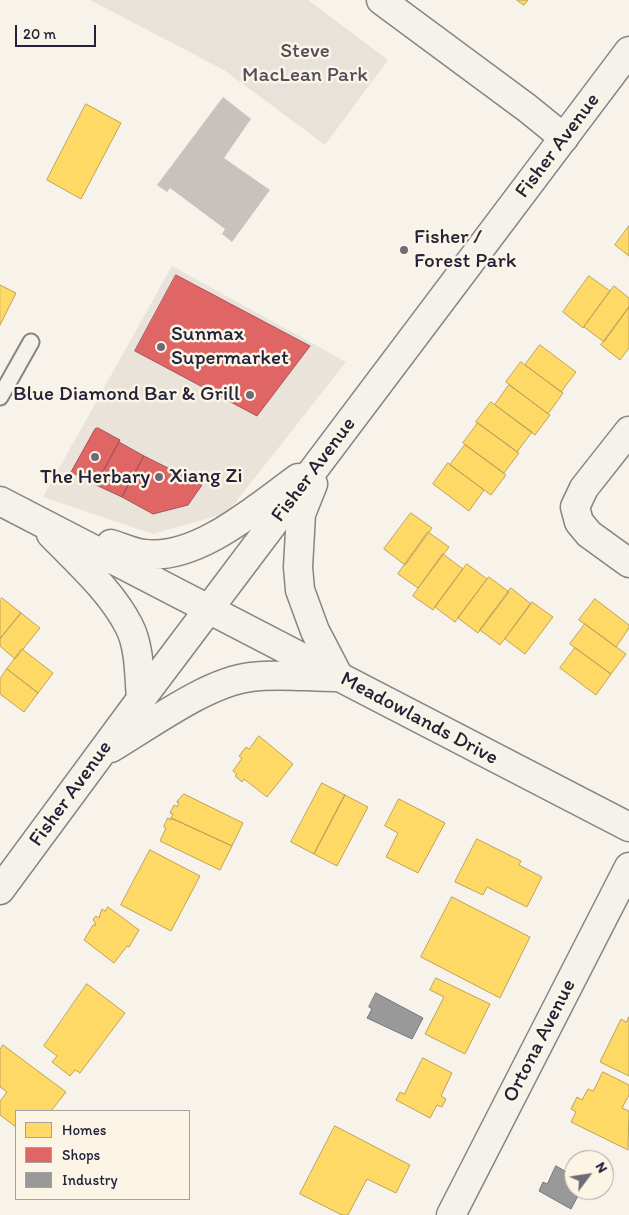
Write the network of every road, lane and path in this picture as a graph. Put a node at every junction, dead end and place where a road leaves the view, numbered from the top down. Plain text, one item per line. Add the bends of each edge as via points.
1 (381, 0) edge
2 (629, 51) edge
3 (564, 138) junction
4 (31, 342) dead end
5 (0, 397) edge
6 (629, 430) edge
7 (321, 462) junction
8 (0, 501) edge
9 (38, 520) junction
10 (629, 563) edge
11 (210, 608) junction
12 (339, 677) junction
13 (141, 699) junction
14 (100, 755) junction
15 (629, 827) edge
16 (629, 867) edge
17 (0, 890) edge
18 (451, 1215) edge

1 - 3 main road
2 - 3 main road, Fisher Avenue
3 - 7 main road, Fisher Avenue
4 - 5 lane
6 - 10 main road via 584,488 576,507 579,522 589,534
7 - 9 main road via 224,530 186,548 162,554 144,554
7 - 11 main road, Fisher Avenue
7 - 12 main road via 301,514 298,567 300,590 315,631
8 - 9 main road
9 - 11 main road, Meadowlands Drive
9 - 13 main road via 103,590 129,627 137,656
11 - 12 main road, Meadowlands Drive
11 - 13 main road, Fisher Avenue
12 - 14 main road via 250,677 224,684
12 - 15 main road, Meadowlands Drive
13 - 14 main road, Fisher Avenue
14 - 17 main road, Fisher Avenue
16 - 18 main road, Ortona Avenue

